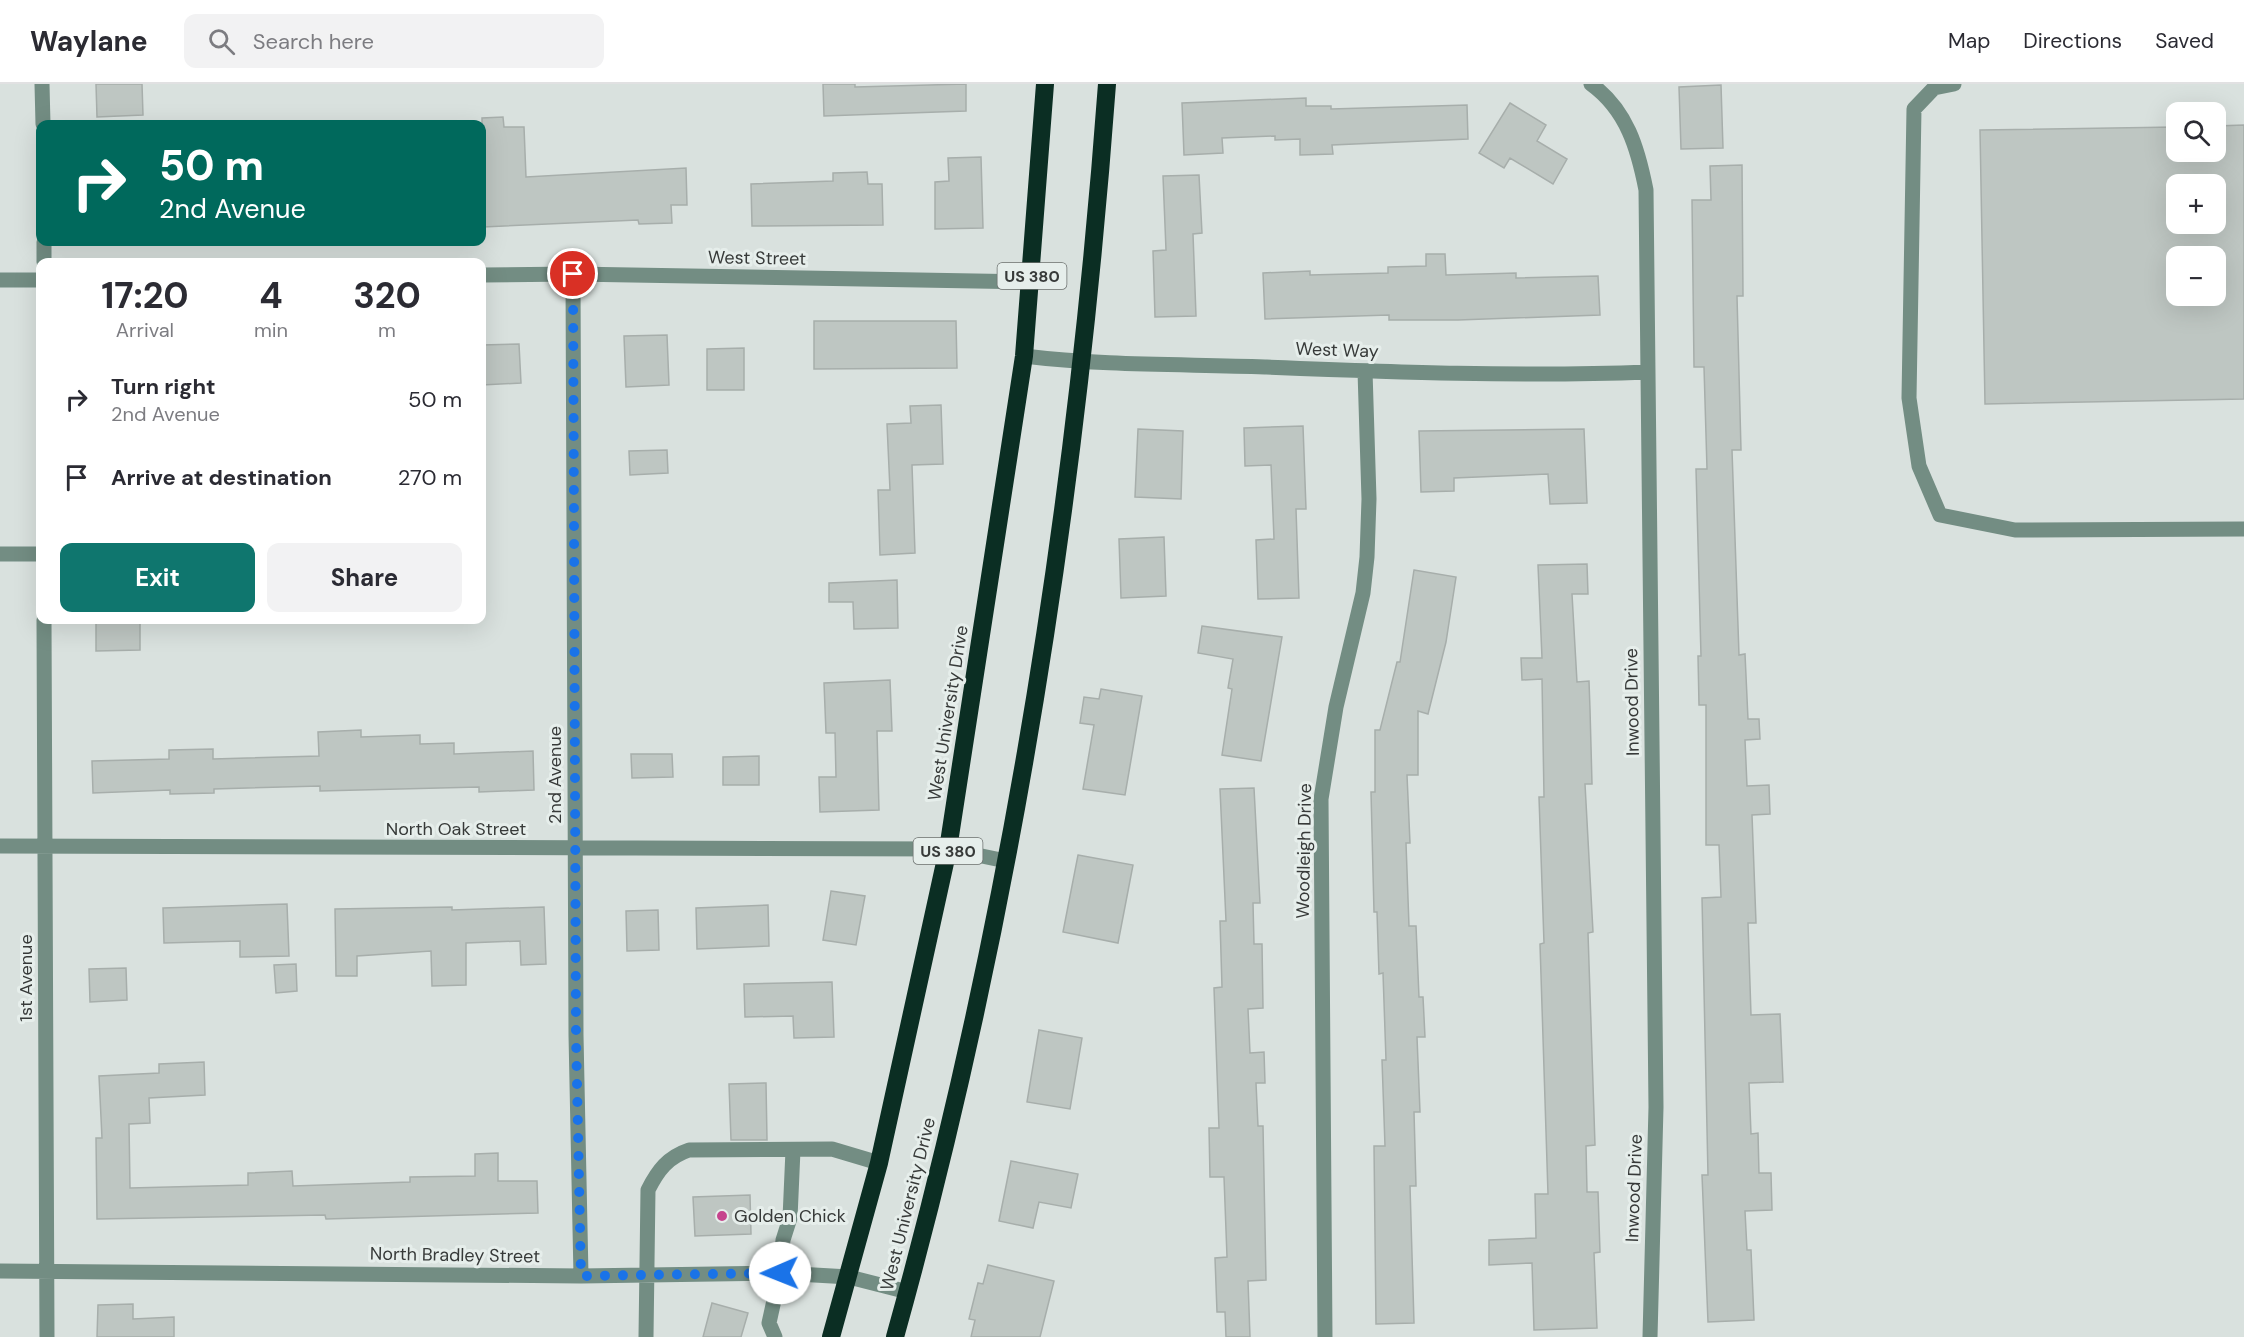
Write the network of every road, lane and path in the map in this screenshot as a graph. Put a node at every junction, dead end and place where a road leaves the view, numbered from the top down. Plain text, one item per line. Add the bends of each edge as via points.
1 (42, 84) edge
2 (1045, 84) edge
3 (1107, 84) edge
4 (1591, 84) edge
5 (1954, 84) edge
6 (43, 120) edge
7 (573, 274) junction
8 (486, 275) edge
9 (0, 280) edge
10 (36, 280) edge
11 (1032, 282) junction
12 (1024, 356) junction
13 (1082, 363) junction
14 (1365, 371) junction
15 (1648, 372) junction
16 (2244, 528) edge
17 (0, 554) edge
18 (36, 554) edge
19 (45, 624) edge
20 (45, 845) junction
21 (0, 846) edge
22 (575, 849) junction
23 (948, 849) junction
24 (1006, 861) junction
25 (794, 1150) junction
26 (879, 1163) junction
27 (0, 1271) edge
28 (46, 1271) junction
29 (780, 1273) junction
30 (648, 1275) junction
31 (581, 1276) junction
32 (849, 1277) junction
33 (908, 1292) junction
34 (47, 1337) edge
35 (646, 1337) edge
36 (775, 1337) edge
37 (831, 1337) edge
38 (895, 1337) edge
39 (1325, 1337) edge
40 (1650, 1337) edge

1 - 6 street
2 - 11 highway, West University Drive / US 380
3 - 13 highway, West University Drive / US 380
4 - 15 street, Inwood Drive via 1628,126 1646,190
5 - 16 street via 1934,88 1914,109 1909,399 1919,466 1940,515 2015,530
7 - 8 street, West Street
7 - 11 street, West Street
7 - 22 street, 2nd Avenue
9 - 10 street
11 - 12 highway, West University Drive / US 380
12 - 13 street, West Way
12 - 23 highway, West University Drive / US 380
13 - 14 street, West Way
13 - 24 highway, West University Drive / US 380 via 1049,611
14 - 15 street, West Way via 1558,375
14 - 39 street, Woodleigh Drive via 1369,499 1364,584 1336,707 1321,799
15 - 40 street, Inwood Drive via 1656,1095
17 - 18 street
19 - 20 street, 1st Avenue
20 - 21 street, North Oak Street
20 - 22 street, North Oak Street
20 - 28 street, 1st Avenue
22 - 23 street, North Oak Street
22 - 31 street, 2nd Avenue
23 - 24 street, North Oak Street
23 - 26 highway, West University Drive / US 380
24 - 33 highway, West University Drive / US 380 via 974,1018
25 - 26 street via 832,1149
25 - 29 street via 790,1218
25 - 30 street via 689,1149 674,1155 658,1171 648,1190
26 - 32 highway, West University Drive / US 380
27 - 28 street, North Bradley Street
28 - 31 street, North Bradley Street
28 - 34 street, 1st Avenue
29 - 30 street, North Bradley Street
29 - 32 street, North Bradley Street
29 - 36 street via 769,1323
30 - 31 street, North Bradley Street
30 - 35 street
32 - 33 street, North Bradley Street
32 - 37 highway, West University Drive / US 380
33 - 38 highway, West University Drive / US 380

